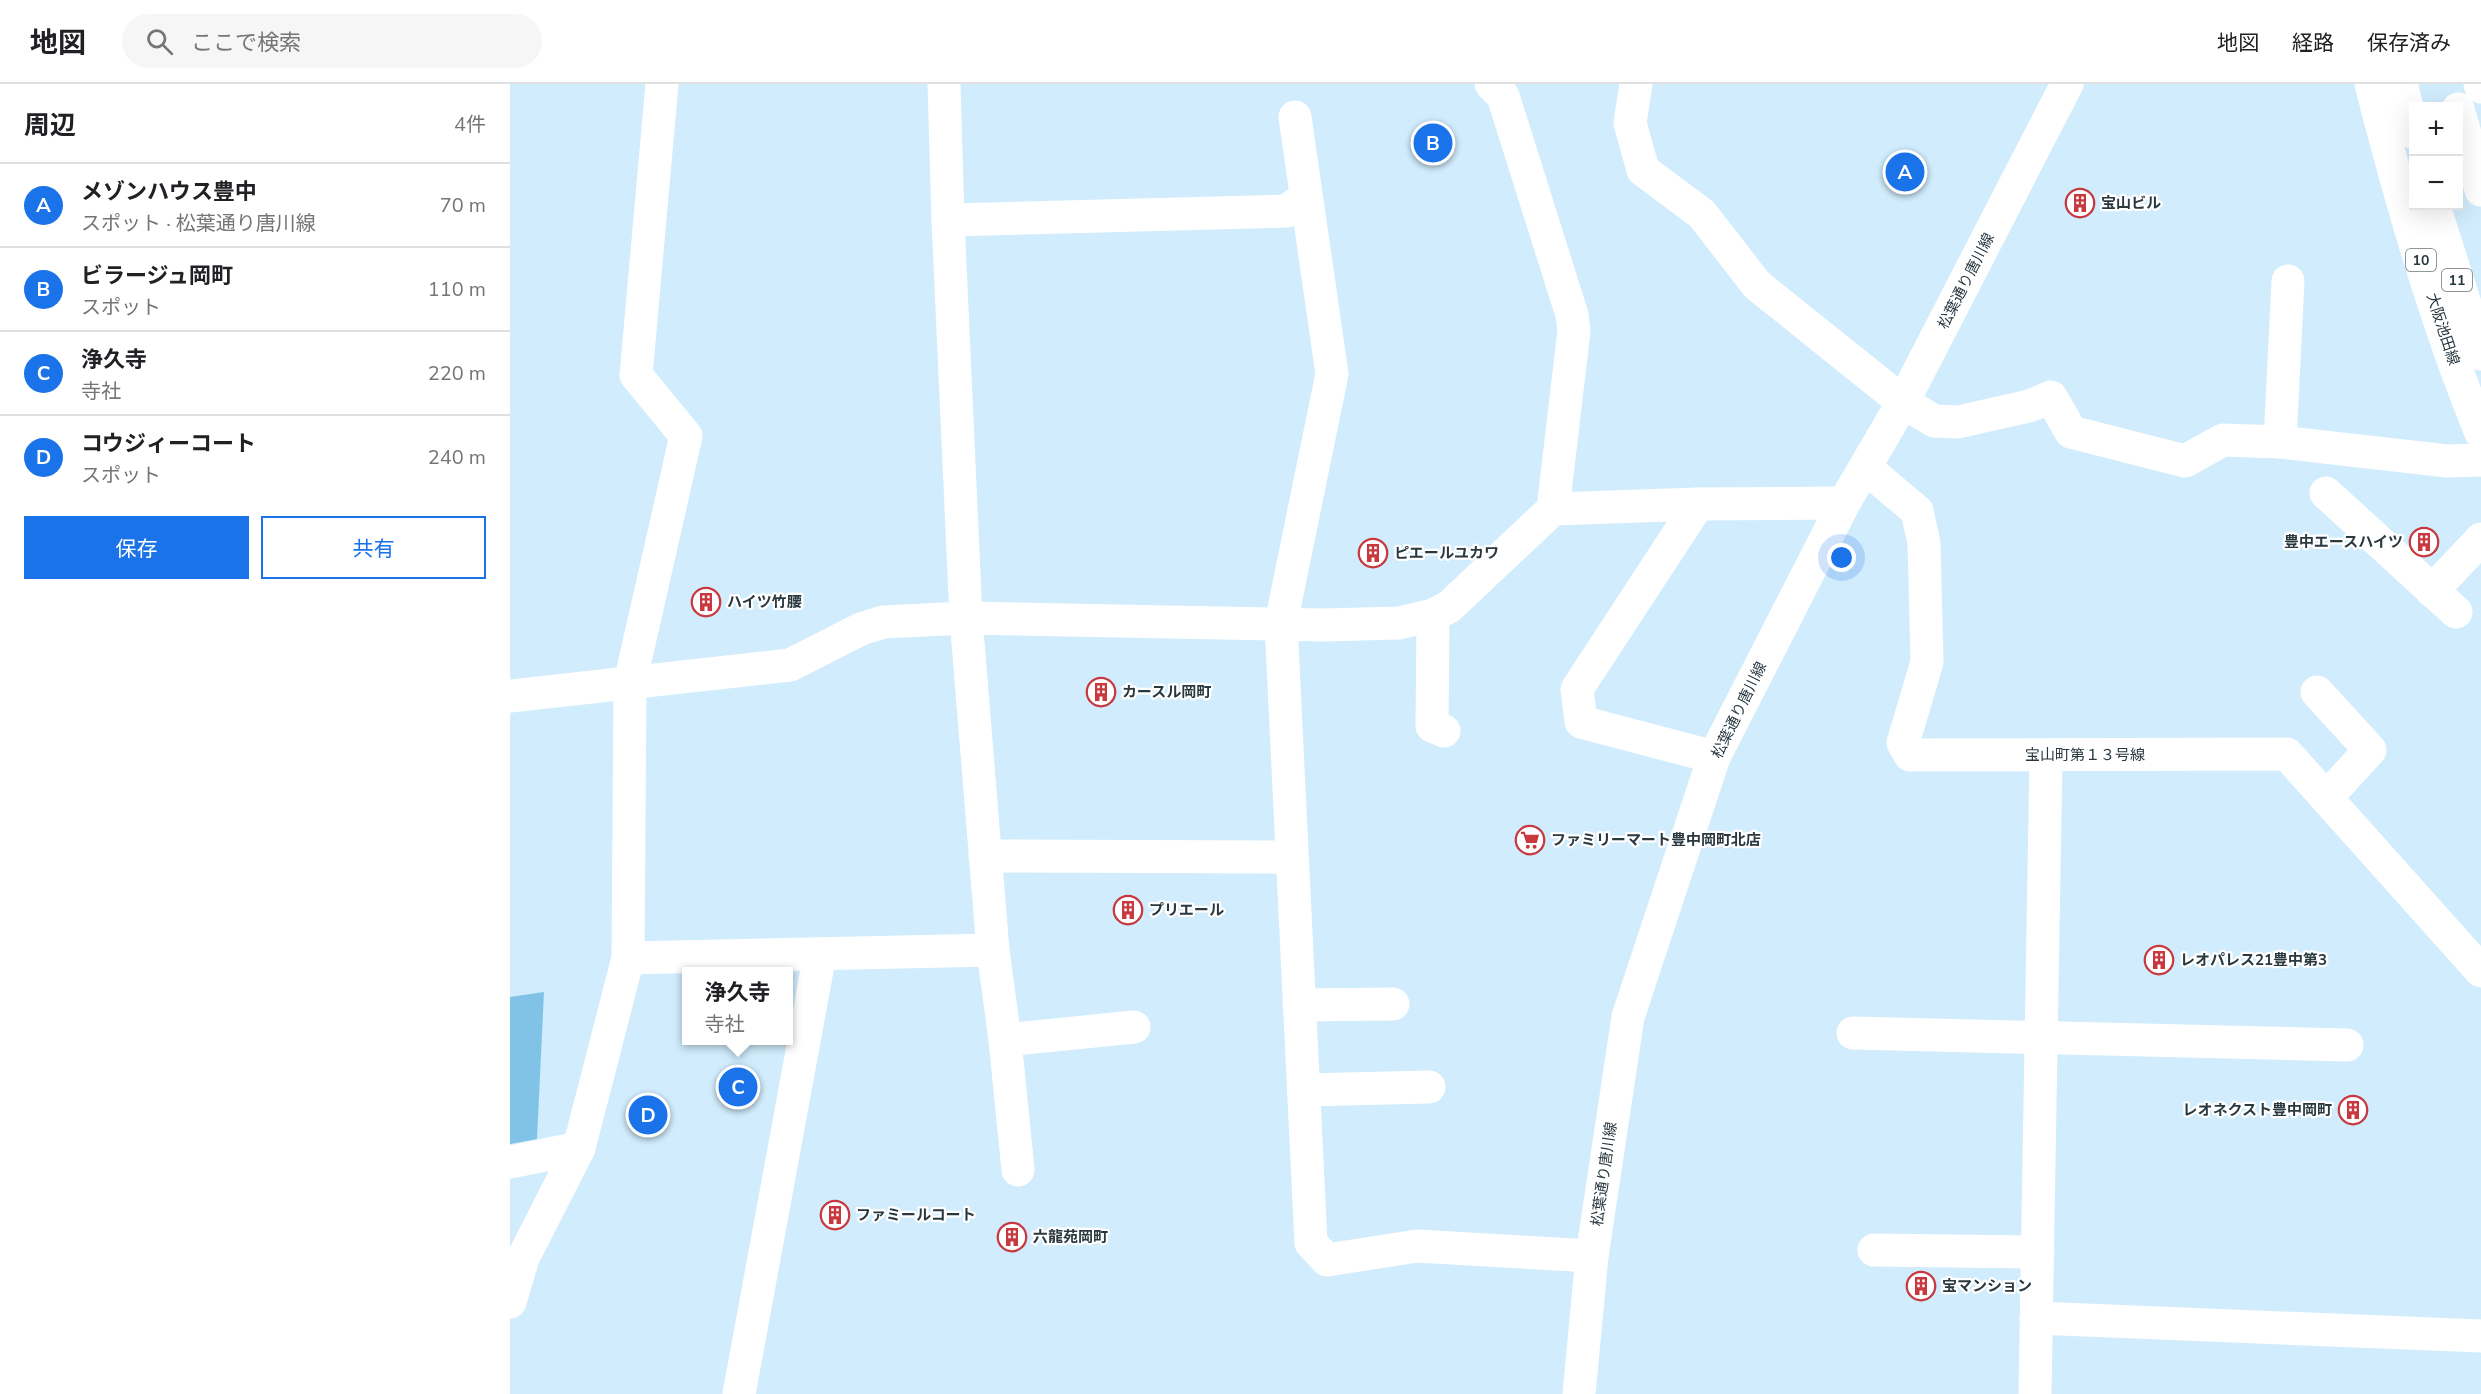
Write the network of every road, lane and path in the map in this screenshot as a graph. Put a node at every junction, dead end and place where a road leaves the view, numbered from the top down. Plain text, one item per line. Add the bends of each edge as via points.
1 (662, 84) edge
2 (944, 84) edge
3 (1636, 84) edge
4 (2067, 84) edge
5 (2372, 84) edge
6 (2401, 84) edge
7 (2452, 84) edge
8 (1502, 88) edge
9 (2456, 102) edge
10 (2409, 114) edge
11 (1295, 117) dead end
12 (2463, 126) edge
13 (2481, 190) edge
14 (1306, 196) junction
15 (2435, 210) edge
16 (948, 220) junction
17 (2288, 281) dead end
18 (2481, 354) edge
19 (1903, 402) junction
20 (2481, 433) edge
21 (2280, 442) junction
22 (2481, 460) edge
23 (1866, 468) junction
24 (2325, 493) dead end
25 (1844, 503) junction
26 (1698, 504) junction
27 (1553, 509) junction
28 (2481, 539) edge
29 (1433, 615) junction
30 (966, 618) junction
31 (1281, 623) junction
32 (630, 683) junction
33 (2317, 692) dead end
34 (510, 696) edge
35 (1444, 731) dead end
36 (2046, 756) junction
37 (1714, 757) junction
38 (2327, 797) junction
39 (985, 856) junction
40 (1291, 856) junction
41 (993, 950) junction
42 (820, 954) junction
43 (628, 958) junction
44 (2481, 971) edge
45 (1393, 1004) dead end
46 (1299, 1005) junction
47 (1134, 1026) dead end
48 (1853, 1033) dead end
49 (2041, 1039) junction
50 (1005, 1040) junction
51 (2347, 1045) dead end
52 (1429, 1087) dead end
53 (1304, 1090) junction
54 (579, 1148) junction
55 (510, 1162) edge
56 (1018, 1170) dead end
57 (1874, 1250) dead end
58 (2038, 1252) junction
59 (1592, 1256) junction
60 (517, 1259) edge
61 (510, 1302) edge
62 (2037, 1318) junction
63 (2481, 1336) edge
64 (739, 1394) edge
65 (1579, 1394) edge
66 (2035, 1394) edge

1 - 32 main road via 636,375 686,436
2 - 16 main road
3 - 19 main road via 1630,123 1643,170 1702,214 1757,285
4 - 19 main road, 松葉通り唐川線
5 - 20 main road, 大阪池田線 / 10 via 2397,185 2461,384
6 - 10 main road
7 - 9 main road
8 - 27 main road via 1574,331
11 - 14 main road
12 - 13 main road
14 - 16 main road via 1287,212
14 - 31 main road via 1332,374
15 - 18 main road, 11
16 - 30 main road
17 - 21 main road
19 - 21 main road via 1934,421 1958,422 2051,397 2071,432 2186,461 2223,440
19 - 23 main road, 松葉通り唐川線
21 - 22 main road via 2447,461
23 - 25 main road, 松葉通り唐川線
23 - 36 main road, 宝山町第１３号線 via 1917,511 1924,543 1927,662 1904,744 1910,756
24 - 28 main road via 2444,601
25 - 26 main road
25 - 37 main road, 松葉通り唐川線
26 - 27 main road
26 - 37 main road via 1577,689 1581,722
27 - 29 main road via 1449,607
29 - 31 main road via 1399,623
29 - 35 main road via 1432,726
30 - 31 main road
30 - 32 main road via 883,622 790,665
30 - 39 main road
31 - 40 main road
32 - 34 main road
32 - 43 main road
33 - 38 main road via 2370,750
36 - 38 main road, 宝山町第１３号線 via 2287,754
36 - 49 main road
37 - 59 main road, 松葉通り唐川線 via 1628,1017
38 - 44 main road, 宝山町第１３号線
39 - 40 main road
39 - 41 main road
40 - 46 main road
41 - 42 main road
41 - 50 main road
42 - 43 main road
42 - 64 main road
43 - 54 main road
45 - 46 main road
46 - 53 main road
47 - 50 main road
48 - 49 main road
49 - 51 main road
49 - 58 main road
50 - 56 main road
52 - 53 main road
53 - 59 main road via 1311,1243 1327,1260 1417,1246
54 - 55 main road
54 - 60 main road
57 - 58 main road
58 - 62 main road
59 - 65 main road, 松葉通り唐川線
60 - 61 main road
62 - 63 main road
62 - 66 main road

